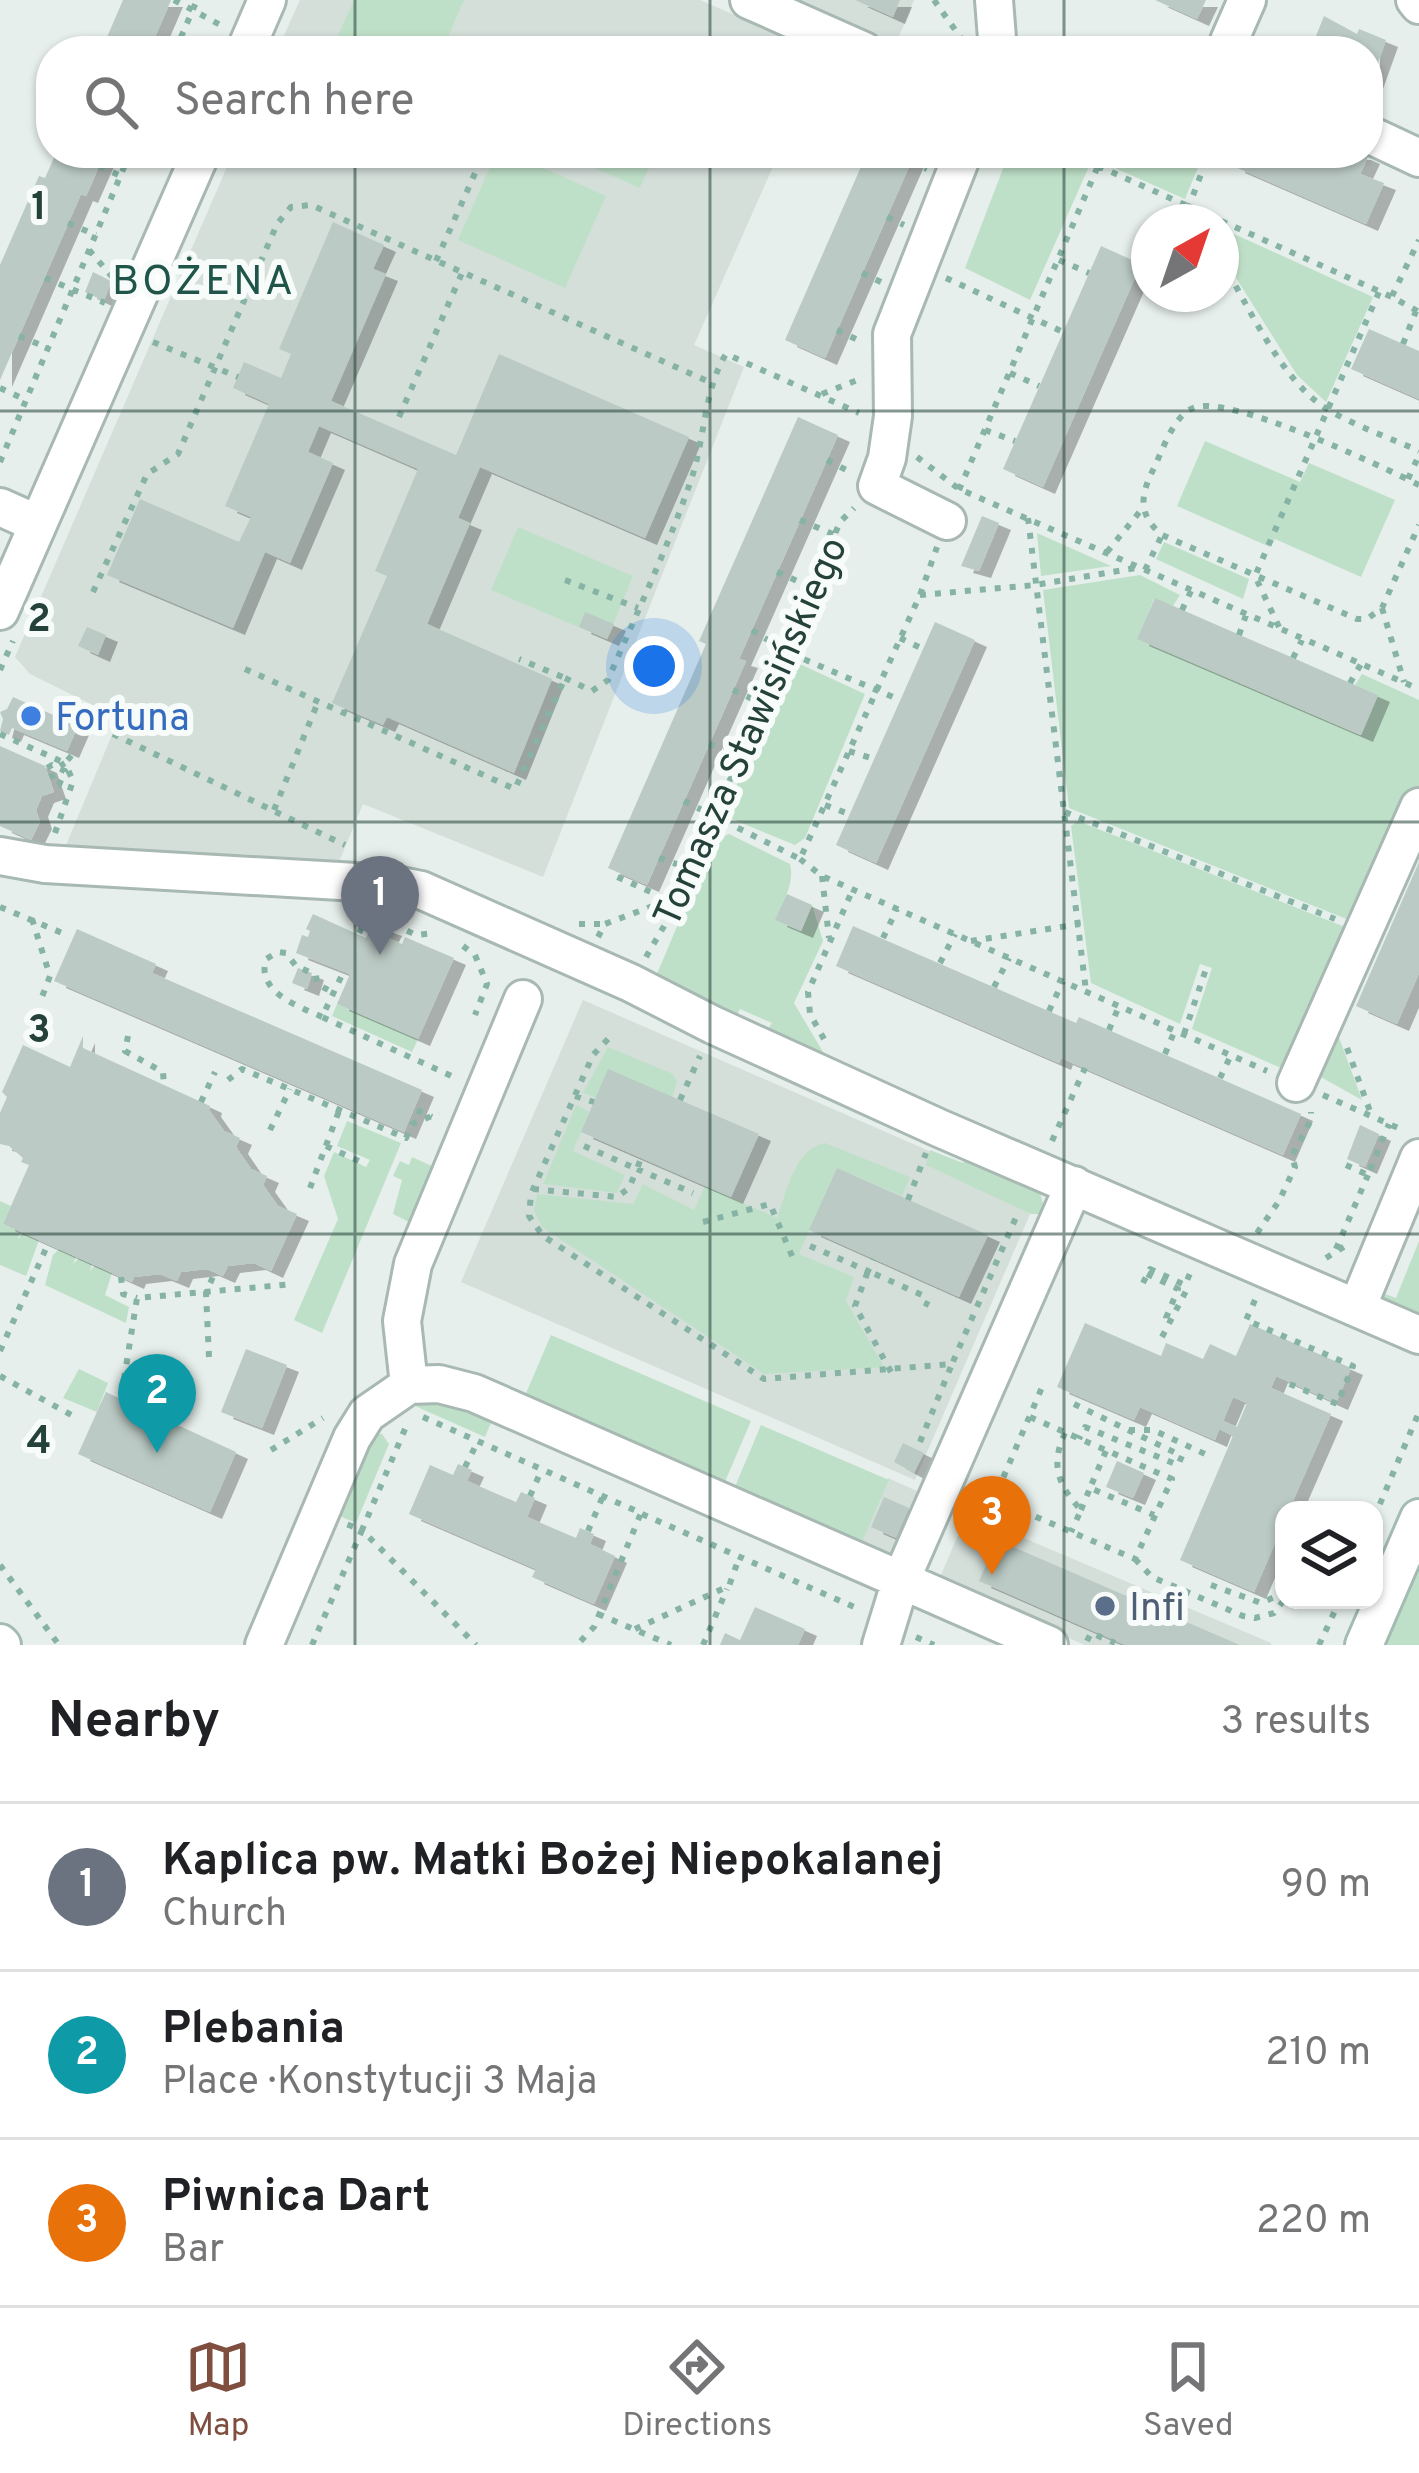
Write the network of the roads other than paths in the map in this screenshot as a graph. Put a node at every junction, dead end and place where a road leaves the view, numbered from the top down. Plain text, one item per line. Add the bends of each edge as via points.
1 (267, 0) edge
2 (749, 0) edge
3 (994, 0) edge
4 (1247, 0) edge
5 (251, 36) edge
6 (830, 36) edge
7 (997, 36) edge
8 (1231, 36) edge
9 (1383, 141) edge
10 (1419, 158) edge
11 (195, 168) edge
12 (957, 168) edge
13 (953, 504) road end
14 (0, 507) edge
15 (38, 524) junction
16 (0, 611) edge
17 (1419, 807) edge
18 (0, 856) edge
19 (523, 1000) dead end
20 (1304, 1086) road end
21 (1419, 1158) edge
22 (1074, 1185) junction
23 (1357, 1308) junction
24 (1419, 1335) edge
25 (409, 1385) junction
26 (1419, 1518) edge
27 (901, 1580) junction
28 (885, 1635) edge
29 (264, 1645) edge
30 (1049, 1645) edge
31 (1364, 1645) edge

1 - 5 street
2 - 6 street
3 - 7 street
4 - 8 street
9 - 10 street
11 - 15 street via 138,325
12 - 13 street via 892,334 890,438 877,486
14 - 15 street
15 - 16 street
17 - 20 street
18 - 22 street via 421,890
19 - 25 street via 412,1264 403,1321
21 - 23 street
22 - 23 street
22 - 27 street
23 - 24 street
25 - 27 street via 474,1394
25 - 29 street via 358,1427
26 - 31 street
27 - 28 street
27 - 30 street

